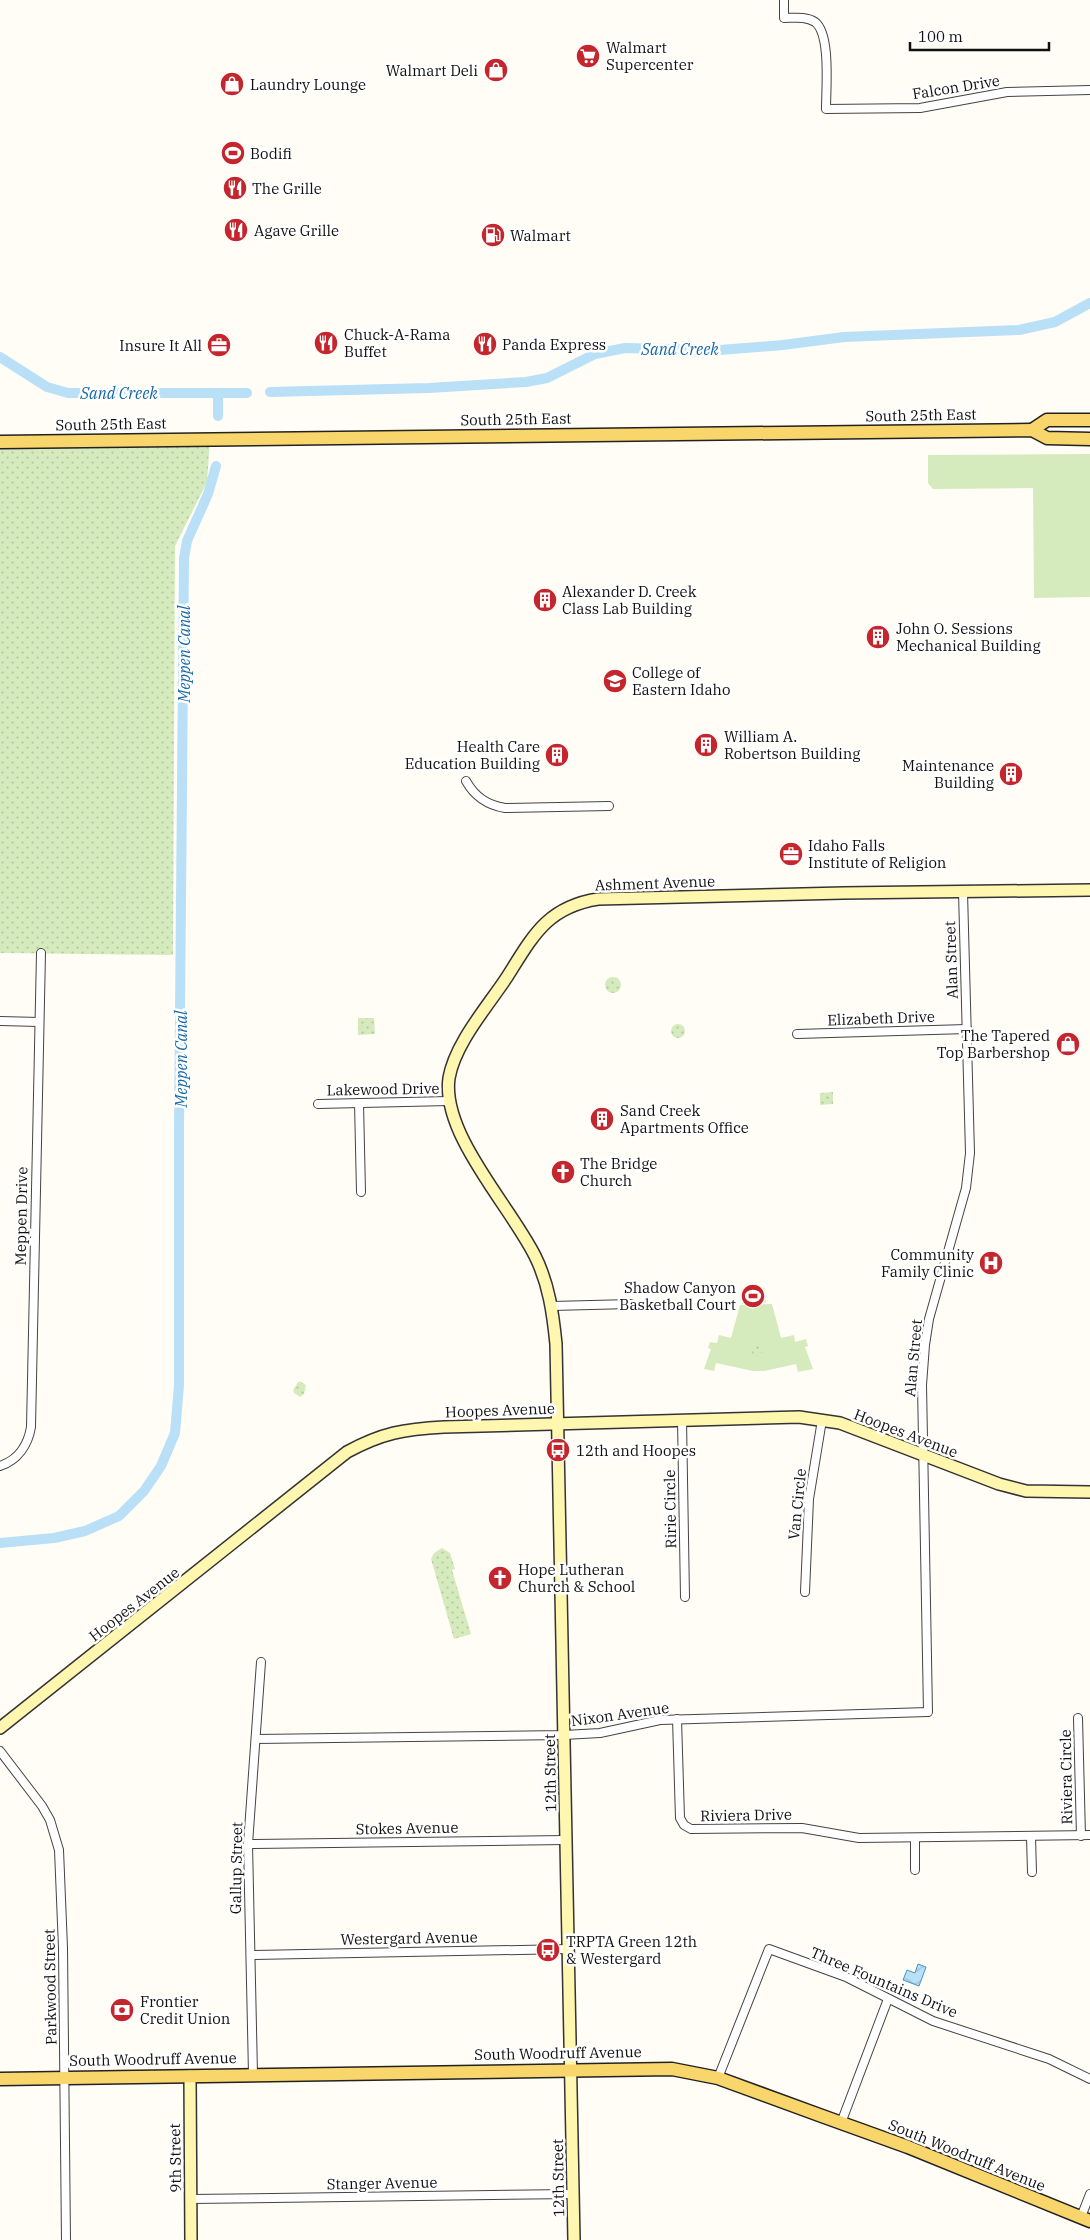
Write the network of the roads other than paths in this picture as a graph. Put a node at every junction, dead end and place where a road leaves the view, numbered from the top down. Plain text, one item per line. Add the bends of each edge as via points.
1 (784, 0) edge
2 (1090, 90) edge
3 (1090, 420) edge
4 (1032, 430) junction
5 (1090, 439) edge
6 (0, 442) edge
7 (466, 781) dead end
8 (609, 806) dead end
9 (1090, 890) edge
10 (963, 892) junction
11 (41, 953) dead end
12 (0, 1021) edge
13 (38, 1022) junction
14 (967, 1029) junction
15 (797, 1034) dead end
16 (449, 1101) junction
17 (360, 1103) junction
18 (318, 1104) dead end
19 (362, 1192) dead end
20 (631, 1304) dead end
21 (552, 1306) junction
22 (682, 1420) junction
23 (822, 1420) junction
24 (558, 1423) junction
25 (922, 1456) junction
26 (0, 1466) edge
27 (1090, 1492) edge
28 (805, 1592) dead end
29 (685, 1597) dead end
30 (261, 1662) dead end
31 (928, 1712) joint
32 (1078, 1718) dead end
33 (678, 1720) junction
34 (0, 1728) edge
35 (564, 1735) junction
36 (256, 1739) junction
37 (0, 1751) edge
38 (1081, 1836) junction
39 (1090, 1836) edge
40 (1031, 1837) junction
41 (915, 1839) junction
42 (566, 1840) junction
43 (248, 1844) junction
44 (915, 1870) dead end
45 (1032, 1872) dead end
46 (569, 1949) junction
47 (250, 1955) junction
48 (888, 1999) junction
49 (571, 2069) junction
50 (253, 2074) junction
51 (190, 2076) junction
52 (65, 2077) junction
53 (718, 2078) junction
54 (0, 2079) edge
55 (1090, 2079) edge
56 (841, 2123) junction
57 (573, 2194) junction
58 (1090, 2194) edge
59 (191, 2199) junction
60 (1086, 2219) edge
61 (66, 2240) edge
62 (191, 2240) edge
63 (574, 2240) edge

1 - 2 street, Falcon Drive via 784,18 809,19 822,30 826,109 920,108 998,93
3 - 4 main road, South 25th East via 1047,420
4 - 5 main road, South 25th East via 1047,438
4 - 6 main road, South 25th East
7 - 8 street via 477,797 500,807
9 - 10 street, Ashment Avenue
10 - 14 street, Alan Street
10 - 16 street, Ashment Avenue via 598,899 581,902 559,911 545,922 472,1028 449,1077
11 - 13 street, Meppen Drive
12 - 13 street
13 - 26 street, Meppen Drive via 31,1427 29,1440 19,1453
14 - 15 street, Elizabeth Drive
14 - 25 street, Alan Street via 970,1153 966,1188 925,1345
16 - 17 street, Lakewood Drive
16 - 21 street, Ashment Avenue via 457,1128 536,1257
17 - 18 street, Lakewood Drive
17 - 19 street
20 - 21 street
21 - 24 street, 12th Street
22 - 23 street, Hoopes Avenue via 799,1417
22 - 24 street, Hoopes Avenue
22 - 29 street, Ririe Circle
23 - 25 street, Hoopes Avenue via 840,1423
23 - 28 street, Van Circle via 809,1499
24 - 34 street, Hoopes Avenue via 412,1429 368,1440 347,1452
24 - 35 street, 12th Street
25 - 27 street, Hoopes Avenue via 1026,1491
25 - 31 street, Alan Street
30 - 36 street, Gallup Street
31 - 33 street, Nixon Avenue
32 - 38 street, Riviera Circle
33 - 35 street, Nixon Avenue via 640,1723 600,1734
33 - 41 street, Riviera Drive via 680,1818 691,1829 802,1828 853,1838
35 - 36 street, Nixon Avenue
35 - 42 street, 12th Street
36 - 43 street, Gallup Street
37 - 52 street, Parkwood Street via 42,1806 50,1820 58,1850 63,1916
38 - 39 street, Riviera Drive
38 - 40 street, Riviera Drive
40 - 41 street, Riviera Drive
40 - 45 street
41 - 44 street
42 - 43 street, Stokes Avenue
42 - 46 street, 12th Street
43 - 47 street, Gallup Street
46 - 47 street, Westergard Avenue
46 - 49 street, 12th Street
47 - 50 street, Gallup Street
48 - 53 street, Three Fountains Drive via 846,1977 769,1949
48 - 55 street, Three Fountains Drive via 932,2020 1048,2059
48 - 56 street
49 - 50 main road, South Woodruff Avenue
49 - 53 main road, South Woodruff Avenue via 672,2069
49 - 57 street, 12th Street
50 - 51 main road, South Woodruff Avenue
51 - 52 main road, South Woodruff Avenue
51 - 59 street, 9th Street
52 - 54 main road, South Woodruff Avenue
52 - 61 street, Parkwood Street
53 - 56 main road, South Woodruff Avenue
56 - 60 main road, South Woodruff Avenue
57 - 59 street, Stanger Avenue
57 - 63 street, 12th Street
58 - 60 street
59 - 62 street, 9th Street

